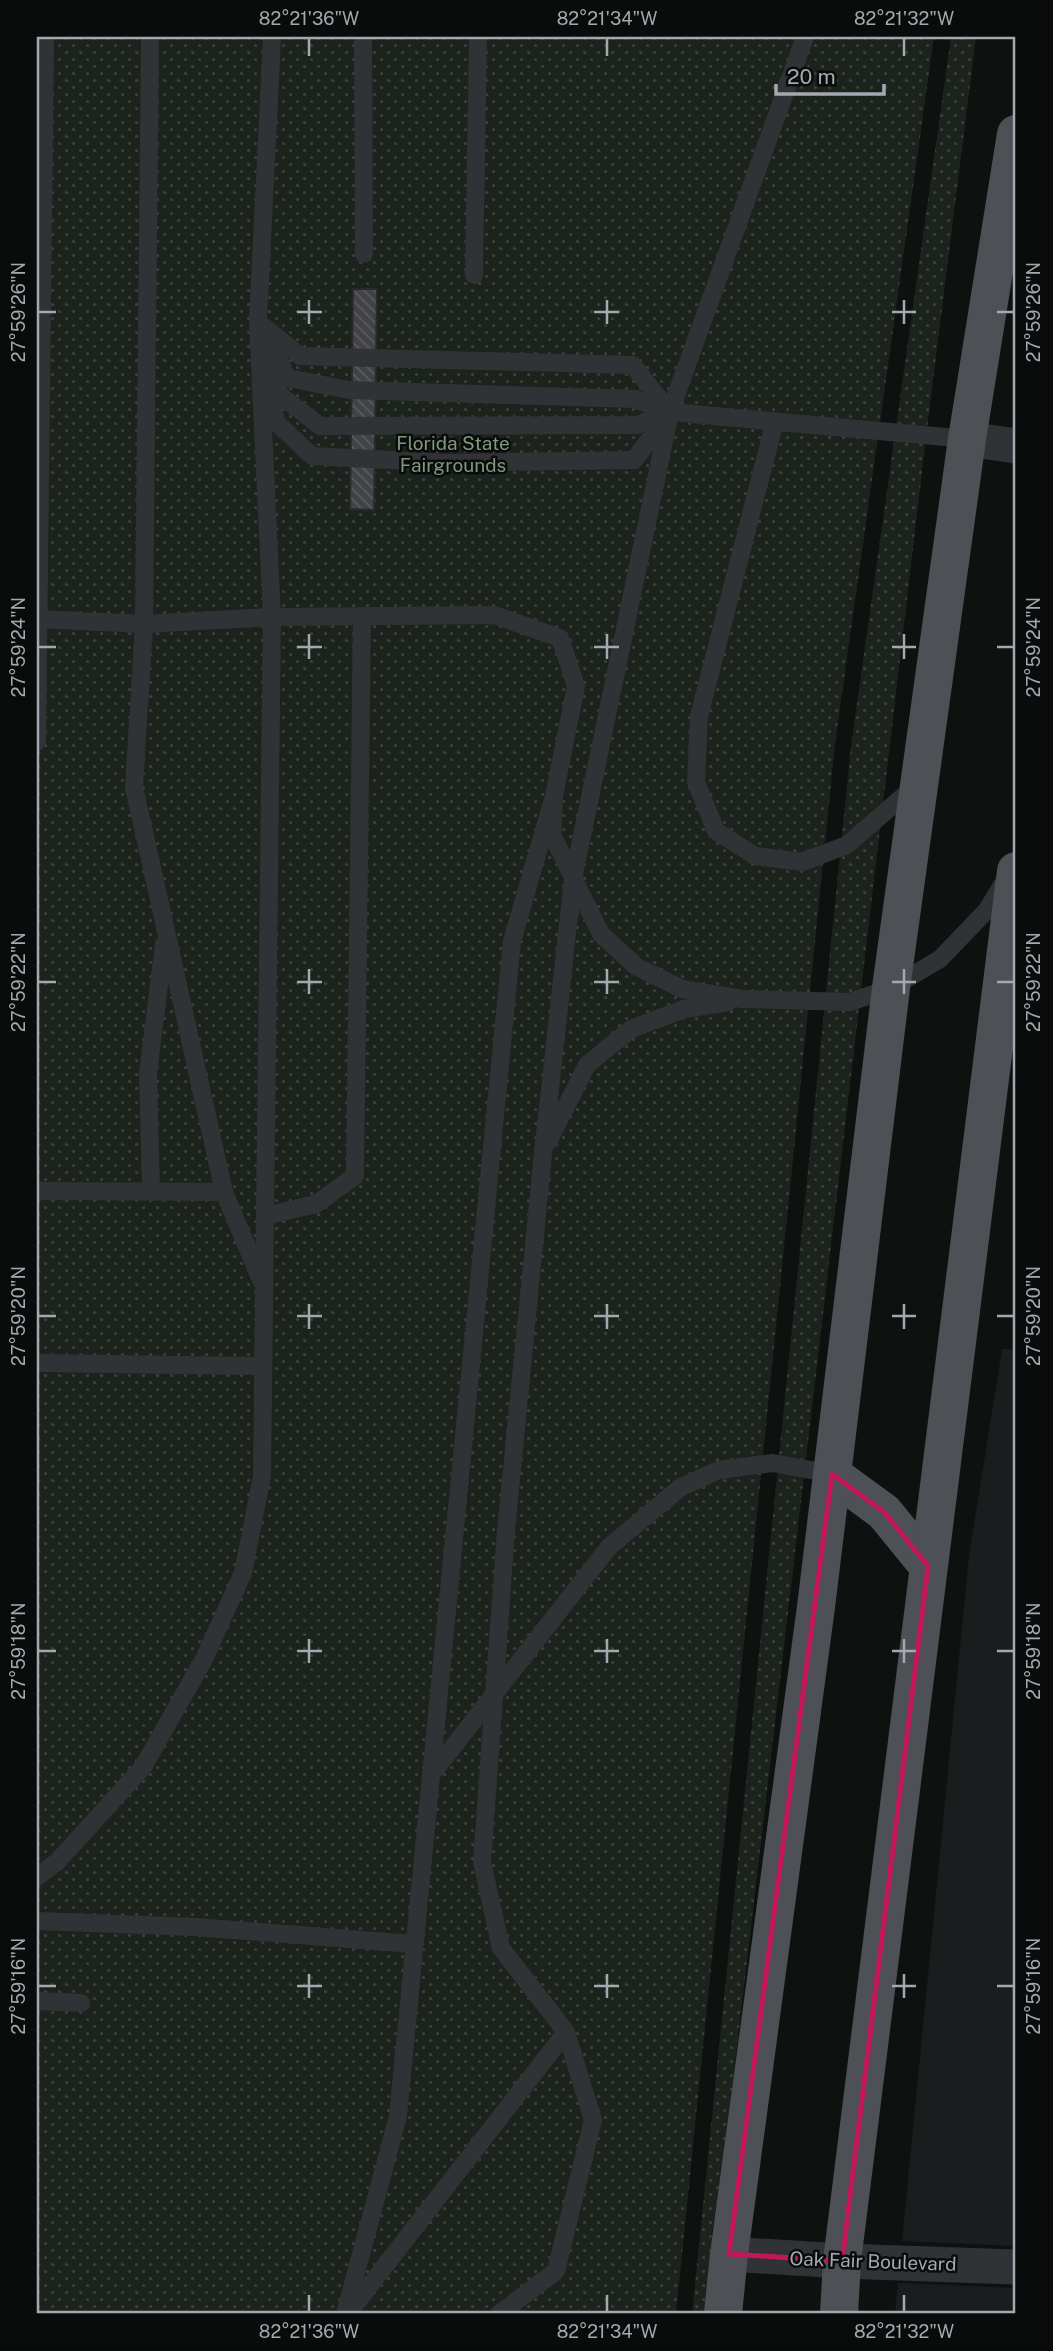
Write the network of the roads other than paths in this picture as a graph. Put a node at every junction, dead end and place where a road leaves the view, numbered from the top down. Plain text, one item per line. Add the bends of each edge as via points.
1 (45, 37) edge
2 (150, 37) edge
3 (272, 37) edge
4 (363, 37) edge
5 (478, 37) edge
6 (805, 37) edge
7 (1016, 134) edge
8 (364, 254) dead end
9 (474, 275) dead end
10 (258, 322) junction
11 (670, 412) junction
12 (775, 421) junction
13 (967, 439) junction
14 (1016, 446) edge
15 (362, 616) junction
16 (272, 617) junction
17 (37, 620) edge
18 (144, 624) junction
19 (37, 742) edge
20 (920, 781) junction
21 (554, 796) junction
22 (1016, 864) edge
23 (1016, 871) edge
24 (573, 879) junction
25 (166, 930) junction
26 (891, 988) junction
27 (742, 999) junction
28 (543, 1153) junction
29 (37, 1191) edge
30 (151, 1192) junction
31 (224, 1192) junction
32 (265, 1216) junction
33 (264, 1287) junction
34 (37, 1363) edge
35 (264, 1366) junction
36 (832, 1474) junction
37 (928, 1566) junction
38 (495, 1694) junction
39 (430, 1777) junction
40 (37, 1877) edge
41 (37, 1921) edge
42 (413, 1944) junction
43 (37, 2001) edge
44 (80, 2003) dead end
45 (566, 2032) junction
46 (729, 2254) junction
47 (842, 2261) junction
48 (1016, 2267) edge
49 (346, 2314) edge
50 (499, 2314) edge
51 (723, 2314) edge
52 (839, 2314) edge

1 - 17 lane
2 - 18 lane
3 - 10 lane
4 - 8 lane
5 - 9 lane
6 - 11 lane
7 - 13 main road
10 - 11 lane via 300,356 633,365
10 - 11 lane via 288,379 349,390 635,399
10 - 11 lane via 280,395 320,426 637,425
10 - 11 lane via 276,422 312,456 447,463 634,460
10 - 16 lane
11 - 12 lane
11 - 24 lane
12 - 13 lane
12 - 20 lane via 699,716 696,782 716,831 755,856 802,862 847,845
13 - 14 street
13 - 20 main road
15 - 16 lane
15 - 21 lane via 494,615 560,638 576,686
15 - 32 lane via 355,1176 316,1204
16 - 18 lane
16 - 32 lane
17 - 18 lane
17 - 19 lane
18 - 25 lane via 134,787
20 - 26 main road
21 - 24 lane via 552,835
21 - 39 lane via 512,941
22 - 26 lane via 987,910 940,959
23 - 37 main road
24 - 27 lane via 601,934 638,967 682,989
24 - 28 lane
25 - 30 lane via 148,1073
25 - 31 lane
26 - 27 lane via 850,1002
26 - 36 main road
27 - 28 lane via 684,1009 631,1029 587,1065
28 - 38 lane via 506,1530
29 - 30 lane
30 - 31 lane
31 - 33 lane
32 - 33 lane
33 - 35 lane
34 - 35 lane
35 - 40 lane via 262,1476 243,1573 204,1659 143,1767 57,1862
36 - 37 main road via 884,1512
36 - 38 lane via 773,1463 719,1470 681,1487 609,1547
36 - 46 main road
37 - 47 main road
38 - 39 lane
38 - 45 lane via 482,1862 500,1948
39 - 42 lane
41 - 42 lane via 196,1927
42 - 49 lane via 398,2116
43 - 44 lane
45 - 49 lane
45 - 50 lane via 593,2120 556,2271
46 - 47 street, Oak Fair Boulevard
46 - 51 main road
47 - 48 street, Oak Fair Boulevard
47 - 52 main road

